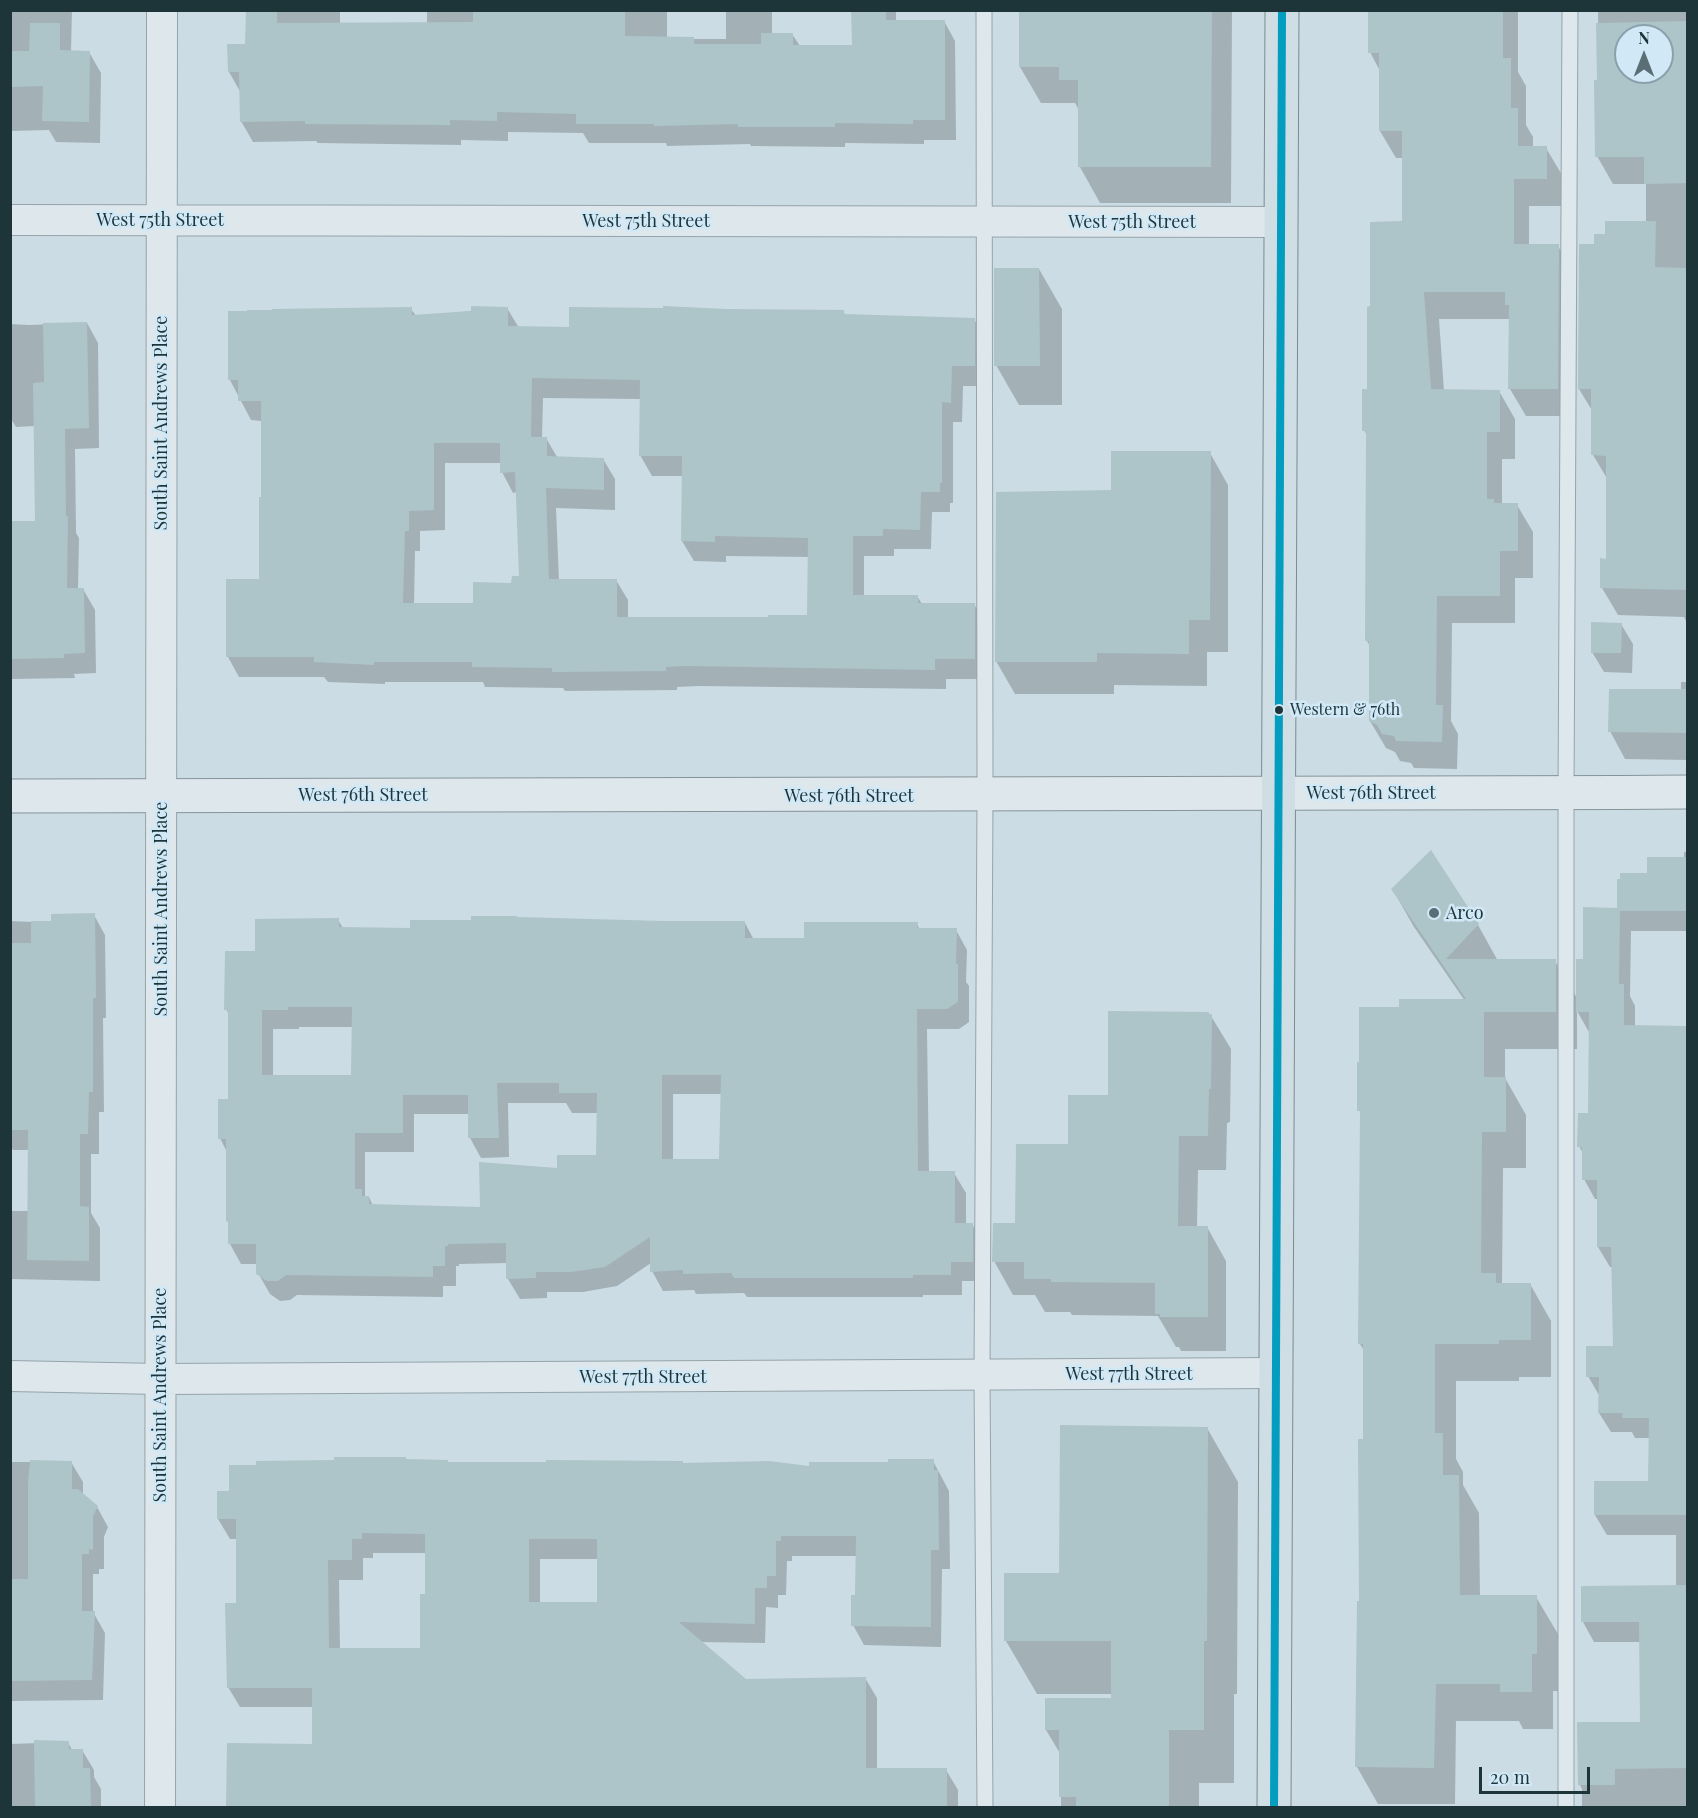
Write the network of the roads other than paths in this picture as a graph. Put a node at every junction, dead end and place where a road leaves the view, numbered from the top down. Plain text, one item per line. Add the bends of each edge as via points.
1 (162, 10) edge
2 (984, 10) edge
3 (1282, 10) edge
4 (1570, 10) edge
5 (10, 220) edge
6 (162, 220) junction
7 (984, 222) junction
8 (1281, 222) junction
9 (1688, 792) edge
10 (1278, 793) junction
11 (1566, 793) junction
12 (162, 795) junction
13 (10, 796) edge
14 (986, 796) junction
15 (1276, 1373) junction
16 (982, 1375) junction
17 (10, 1376) edge
18 (160, 1379) junction
19 (160, 1808) edge
20 (985, 1808) edge
21 (1274, 1808) edge
22 (1566, 1808) edge

1 - 6 street, South Saint Andrews Place
2 - 7 lane
3 - 8 main road
4 - 11 lane
5 - 6 street, West 75th Street
6 - 7 street, West 75th Street
6 - 12 street, South Saint Andrews Place
7 - 8 street, West 75th Street
7 - 14 lane
8 - 10 main road
9 - 11 street, West 76th Street
10 - 11 street, West 76th Street
10 - 14 street, West 76th Street
10 - 15 main road
11 - 22 lane
12 - 13 street, West 76th Street
12 - 14 street, West 76th Street
12 - 18 street, South Saint Andrews Place
14 - 16 lane
15 - 16 street, West 77th Street
15 - 21 main road
16 - 18 street, West 77th Street
16 - 20 lane
17 - 18 street, West 77th Street
18 - 19 street, South Saint Andrews Place

